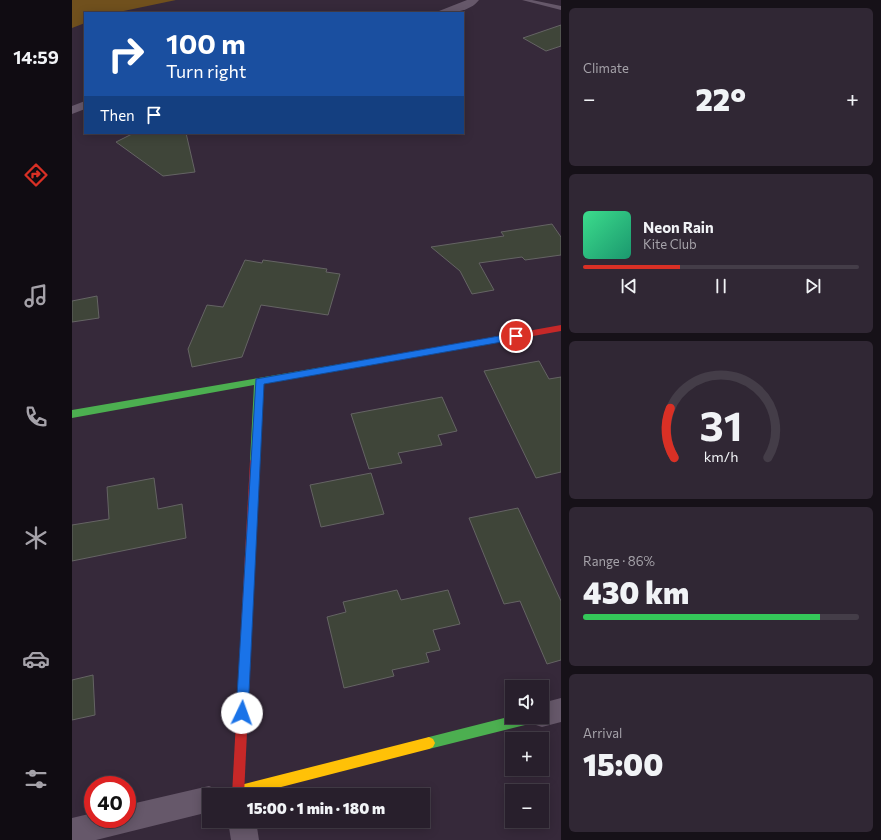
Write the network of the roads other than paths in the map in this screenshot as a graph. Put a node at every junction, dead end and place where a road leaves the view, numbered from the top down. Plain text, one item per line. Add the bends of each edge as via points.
1 (474, 0) edge
2 (525, 0) edge
3 (561, 8) edge
4 (446, 12) edge
5 (84, 105) edge
6 (72, 110) edge
7 (561, 328) edge
8 (259, 381) junction
9 (72, 414) edge
10 (561, 710) edge
11 (549, 713) edge
12 (506, 724) edge
13 (238, 788) edge
14 (257, 788) edge
15 (202, 801) edge
16 (136, 817) edge
17 (89, 828) edge
18 (243, 828) edge
19 (72, 832) edge
20 (245, 840) edge

1 - 4 street
2 - 3 lane
5 - 6 street
7 - 8 street
8 - 9 street
8 - 13 street
10 - 11 street
12 - 14 street
15 - 16 street
17 - 19 street
18 - 20 street

